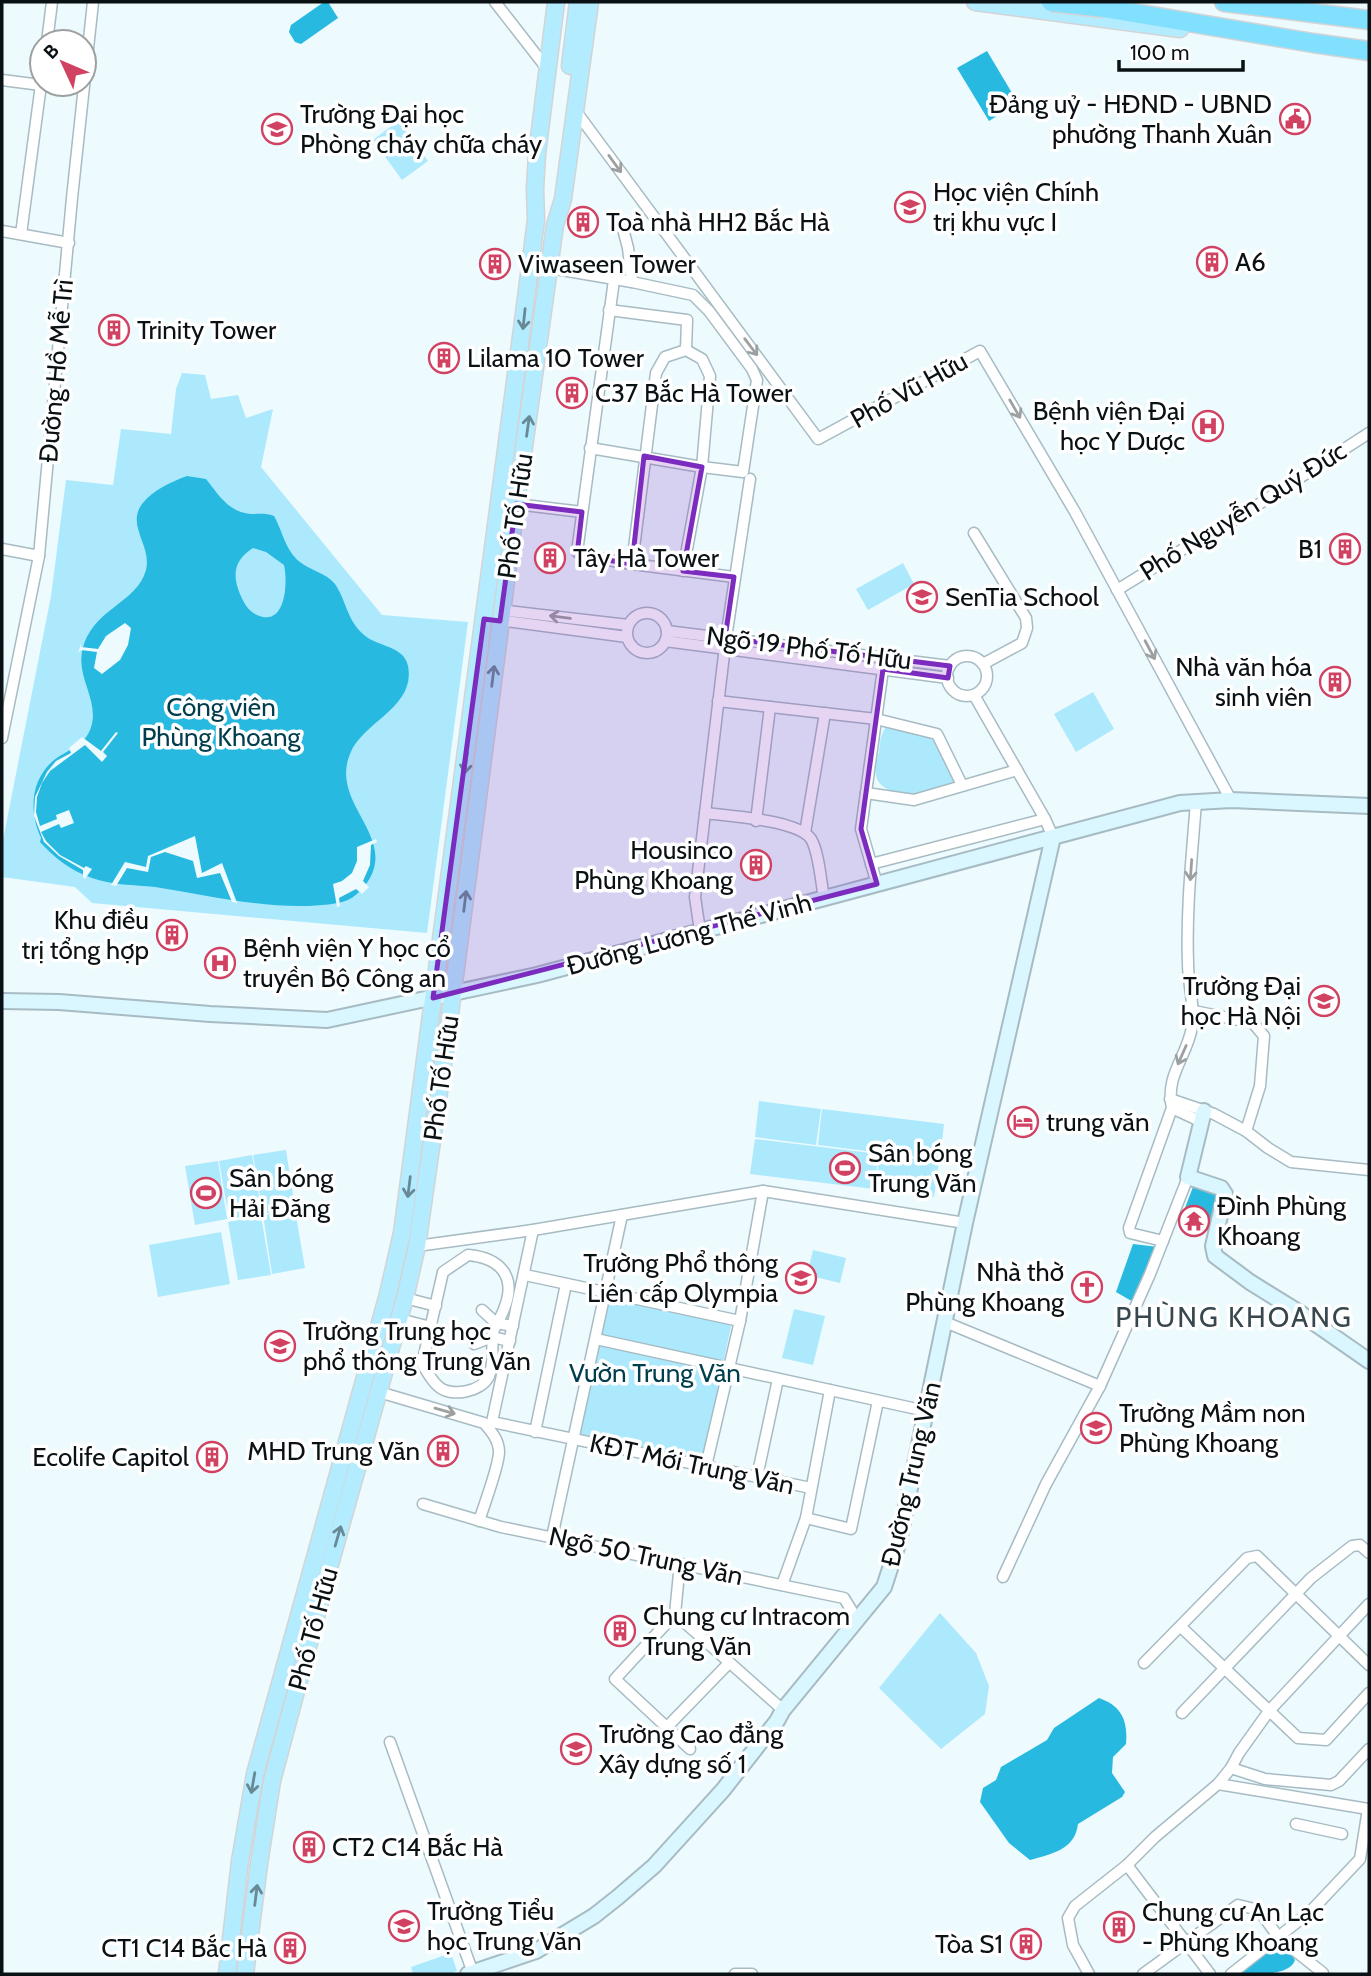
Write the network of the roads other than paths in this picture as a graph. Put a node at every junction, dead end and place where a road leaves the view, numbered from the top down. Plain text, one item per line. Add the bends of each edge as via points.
1 (52, 2) edge
2 (93, 2) edge
3 (495, 2) edge
4 (556, 2) edge
5 (568, 2) edge
6 (578, 2) edge
7 (590, 2) edge
8 (975, 2) edge
9 (1051, 2) edge
10 (1224, 2) edge
11 (1286, 2) edge
12 (1097, 9) edge
13 (1369, 12) edge
14 (1369, 20) edge
15 (49, 28) edge
16 (1369, 43) edge
17 (1369, 51) edge
18 (1369, 59) edge
19 (548, 70) junction
20 (2, 80) edge
21 (28, 81) edge
22 (39, 98) edge
23 (574, 109) junction
24 (536, 220) junction
25 (555, 225) junction
26 (623, 229) dead end
27 (2, 231) edge
28 (21, 234) junction
29 (69, 243) junction
30 (550, 268) junction
31 (614, 280) junction
32 (632, 282) junction
33 (609, 310) junction
34 (686, 350) junction
35 (1369, 433) edge
36 (590, 448) junction
37 (644, 456) junction
38 (702, 467) junction
39 (750, 479) dead end
40 (516, 503) junction
41 (582, 512) junction
42 (974, 533) dead end
43 (2, 549) edge
44 (39, 556) junction
45 (632, 564) junction
46 (683, 570) junction
47 (734, 577) junction
48 (1117, 590) junction
49 (493, 614) junction
50 (628, 625) junction
51 (666, 636) junction
52 (627, 637) junction
53 (725, 643) junction
54 (983, 664) junction
55 (950, 666) junction
56 (883, 669) junction
57 (948, 678) junction
58 (974, 695) junction
59 (718, 701) junction
60 (771, 707) junction
61 (825, 713) junction
62 (876, 719) junction
63 (2, 738) edge
64 (1017, 770) junction
65 (962, 785) junction
66 (866, 793) junction
67 (1231, 800) junction
68 (1196, 802) junction
69 (1369, 806) edge
70 (705, 813) junction
71 (1045, 819) junction
72 (756, 821) junction
73 (805, 833) junction
74 (1052, 837) junction
75 (871, 863) junction
76 (877, 884) junction
77 (824, 898) junction
78 (700, 931) junction
79 (453, 993) junction
80 (433, 998) junction
81 (2, 1001) edge
82 (1194, 1011) junction
83 (1171, 1103) junction
84 (1203, 1116) junction
85 (1246, 1131) junction
86 (1369, 1170) edge
87 (1188, 1177) junction
88 (762, 1191) junction
89 (622, 1215) junction
90 (965, 1223) junction
91 (533, 1230) junction
92 (1163, 1241) junction
93 (417, 1246) junction
94 (525, 1275) junction
95 (566, 1284) junction
96 (606, 1293) junction
97 (405, 1298) junction
98 (436, 1306) junction
99 (482, 1310) dead end
100 (399, 1319) junction
101 (740, 1321) junction
102 (945, 1322) junction
103 (496, 1323) junction
104 (513, 1326) junction
105 (431, 1327) junction
106 (492, 1337) junction
107 (596, 1339) junction
108 (510, 1341) junction
109 (474, 1345) dead end
110 (1369, 1361) edge
111 (727, 1368) junction
112 (778, 1379) junction
113 (1100, 1387) junction
114 (362, 1390) junction
115 (830, 1390) junction
116 (379, 1394) junction
117 (878, 1401) junction
118 (926, 1411) junction
119 (536, 1432) junction
120 (574, 1439) junction
121 (706, 1466) junction
122 (757, 1477) junction
123 (811, 1488) junction
124 (423, 1504) dead end
125 (806, 1518) junction
126 (480, 1521) junction
127 (552, 1537) junction
128 (1369, 1553) edge
129 (680, 1563) junction
130 (1003, 1577) dead end
131 (782, 1585) junction
132 (1297, 1592) junction
133 (1369, 1604) edge
134 (675, 1614) junction
135 (858, 1621) junction
136 (1181, 1627) junction
137 (1340, 1634) junction
138 (729, 1663) junction
139 (1144, 1663) dead end
140 (1369, 1665) edge
141 (1223, 1668) junction
142 (1369, 1693) edge
143 (783, 1710) junction
144 (1269, 1711) junction
145 (1182, 1713) dead end
146 (270, 1717) junction
147 (288, 1720) junction
148 (667, 1727) junction
149 (390, 1742) dead end
150 (690, 1749) dead end
151 (1369, 1749) edge
152 (1231, 1768) junction
153 (1218, 1784) junction
154 (1369, 1809) edge
155 (1296, 1824) dead end
156 (1342, 1834) dead end
157 (240, 1861) junction
158 (259, 1864) junction
159 (1127, 1865) junction
160 (1279, 1938) junction
161 (1186, 1942) junction
162 (471, 1973) edge
163 (227, 1974) edge
164 (245, 1974) edge
165 (735, 1974) edge
166 (752, 1974) edge
167 (1089, 1974) edge
168 (1143, 1974) edge
169 (1210, 1974) edge
170 (1231, 1974) edge
171 (1323, 1974) edge

1 - 15 street
2 - 29 street, Đường Hồ Mễ Trì
3 - 19 street
4 - 19 main road, Phố Tố Hữu
5 - 24 main road
6 - 25 main road via 554,198
7 - 23 main road, Phố Tố Hữu
8 - 12 main road
9 - 12 highway, bridge
10 - 14 highway
11 - 13 highway
12 - 16 highway
12 - 17 highway
12 - 18 main road
19 - 24 main road, Phố Tố Hữu via 534,189
20 - 21 street
22 - 28 street
23 - 25 main road, Phố Tố Hữu via 563,199
23 -> 48 street, Phố Vũ Hữu via 818,439 980,351
24 -> 49 main road, Phố Tố Hữu
25 - 30 main road, Phố Tố Hữu
26 - 32 street
27 - 28 street
28 - 29 street
29 - 44 street, Đường Hồ Mễ Trì
30 - 31 street
40 -> 30 main road, Phố Tố Hữu
31 - 32 street
31 - 33 street
32 - 38 street via 693,295 757,380 743,472
33 - 34 street via 687,320
33 - 36 street
34 - 37 street via 665,357 656,373
34 - 38 street via 702,359 710,376
35 - 48 street, Phố Nguyễn Quý Đức
36 - 37 street
36 - 41 street
37 - 38 street
37 - 45 street
38 - 46 street
39 - 47 street
40 - 41 street
40 - 49 main road, Phố Tố Hữu
41 - 45 street via 577,552
42 - 54 street via 1026,618 1027,628 1022,643
43 - 44 street
44 - 63 street, Đường Hồ Mễ Trì
45 - 46 street
46 - 47 street
47 - 53 street
48 -> 67 street, Phố Vũ Hữu
50 -> 49 street
49 - 52 street
79 -> 49 main road, Phố Tố Hữu
49 -> 80 main road, Phố Tố Hữu
50 - 51 street via 638,615 649,613 659,617
50 - 52 street
51 - 52 street via 657,650 644,653 633,648
51 - 53 street, Ngõ 19 Phố Tố Hữu
53 - 55 street, Ngõ 19 Phố Tố Hữu
53 - 56 street, Ngõ 19 Phố Tố Hữu
53 - 59 street
54 - 55 street via 970,656
54 - 58 street via 985,685
55 - 57 street
56 - 57 street, Ngõ 19 Phố Tố Hữu
56 - 62 street
57 - 58 street via 959,694
58 - 64 street
59 - 60 street
59 - 70 street
60 - 61 street
60 - 72 street
61 - 62 street
61 - 73 street
62 - 65 street via 937,734
62 - 66 street
64 - 65 street
64 - 71 street
65 - 66 street via 914,800
66 - 75 street via 861,829
67 - 68 street, Đường Lương Thế Vinh
67 - 69 street, Đường Lương Thế Vinh
68 - 74 street, Đường Lương Thế Vinh
68 -> 82 street via 1188,965
70 - 72 street
70 - 78 street via 695,897
71 - 74 street
71 - 75 street
72 - 73 street
73 - 77 street via 813,842
74 - 76 street, Đường Lương Thế Vinh
74 - 90 street, Đường Trung Văn
75 - 76 street
76 - 77 street, Đường Lương Thế Vinh
77 - 78 street, Đường Lương Thế Vinh
78 - 79 street, Đường Lương Thế Vinh
79 - 80 street, Đường Lương Thế Vinh
79 - 93 main road, Phố Tố Hữu
80 - 81 street, Đường Lương Thế Vinh via 327,1020
80 -> 114 main road, Phố Tố Hữu via 402,1233
82 -> 83 street via 1185,1051 1171,1078
82 - 85 street via 1254,1023 1264,1036 1260,1086
83 - 84 street
83 - 92 street via 1129,1228 1130,1233
84 - 85 street via 1214,1114
84 - 87 street
85 - 86 street via 1291,1162
87 - 92 street
87 - 110 street via 1221,1188 1225,1194 1213,1246 1215,1256
88 - 89 street
88 - 90 street
88 - 101 street
89 - 91 street
89 - 96 street, KĐT Mới Trung Văn
90 - 102 street, Đường Trung Văn
91 - 93 street
91 - 94 street, KĐT Mới Trung Văn
92 - 113 street
93 - 97 main road, Phố Tố Hữu
94 - 95 street
94 - 104 street, KĐT Mới Trung Văn
95 - 96 street
95 - 119 street
96 - 101 street
96 - 107 street, KĐT Mới Trung Văn
97 - 98 street
97 - 100 main road, Phố Tố Hữu
98 - 103 street via 443,1272 468,1255 480,1256 495,1262 509,1282
98 - 105 street
99 - 103 street
100 - 105 street
100 - 116 main road, Phố Tố Hữu
101 - 111 street
102 - 113 street
102 - 118 street, Đường Trung Văn
103 - 104 street
103 - 106 street
104 - 108 street, KĐT Mới Trung Văn
105 - 106 street via 422,1364 439,1387 452,1393 475,1389 488,1378
106 - 108 street
106 - 109 street
107 - 111 street
107 - 120 street, KĐT Mới Trung Văn
108 - 119 street, KĐT Mới Trung Văn via 492,1422
111 - 112 street
111 - 121 street
112 - 115 street
112 - 122 street
113 - 130 street via 1046,1484
114 - 116 main road
114 - 146 main road, Phố Tố Hữu
115 - 117 street
115 - 123 street
116 -> 126 street via 484,1423 491,1431 499,1452
147 -> 116 main road, Phố Tố Hữu
117 - 118 street
117 - 125 street via 851,1529
118 - 135 street, Đường Trung Văn via 900,1541 884,1587
119 - 120 street, KĐT Mới Trung Văn
120 - 121 street, KĐT Mới Trung Văn
120 - 127 street, KĐT Mới Trung Văn
121 - 122 street, KĐT Mới Trung Văn
122 - 123 street, KĐT Mới Trung Văn
123 - 125 street
124 - 126 street, Ngõ 50 Trung Văn
125 - 131 street
126 - 127 street, Ngõ 50 Trung Văn
127 - 129 street, Ngõ 50 Trung Văn
128 - 132 street via 1360,1545 1343,1551
129 - 131 street, Ngõ 50 Trung Văn
129 - 134 street
131 - 135 street, Ngõ 50 Trung Văn via 844,1598
132 - 136 street via 1257,1556 1247,1558
132 - 137 street
132 - 141 street
133 - 137 street
134 - 138 street
134 - 148 street via 615,1679
135 - 143 street, Đường Trung Văn
136 - 139 street
136 - 141 street
137 - 140 street
137 - 144 street
138 - 143 street
138 - 148 street
141 - 144 street
141 - 145 street
142 - 144 street via 1326,1740 1298,1738
143 - 162 street, Đường Trung Văn via 723,1790 654,1866 618,1897 536,1951
144 - 152 street
146 - 147 main road
146 -> 157 main road, Phố Tố Hữu
147 - 158 main road, Phố Tố Hữu via 272,1781
148 - 150 street
149 - 162 street
151 - 152 street via 1331,1785 1265,1779
152 - 153 street
153 - 154 street
153 - 159 street
154 - 160 street via 1360,1859
155 - 156 street
157 - 158 main road
157 - 163 main road, Phố Tố Hữu
164 -> 158 main road, Phố Tố Hữu
159 - 161 street
159 - 167 street via 1075,1906 1068,1918 1073,1945
160 - 161 street via 1259,1910 1237,1905
160 - 170 street
160 - 171 street
161 - 168 street
161 - 169 street
165 - 166 street

